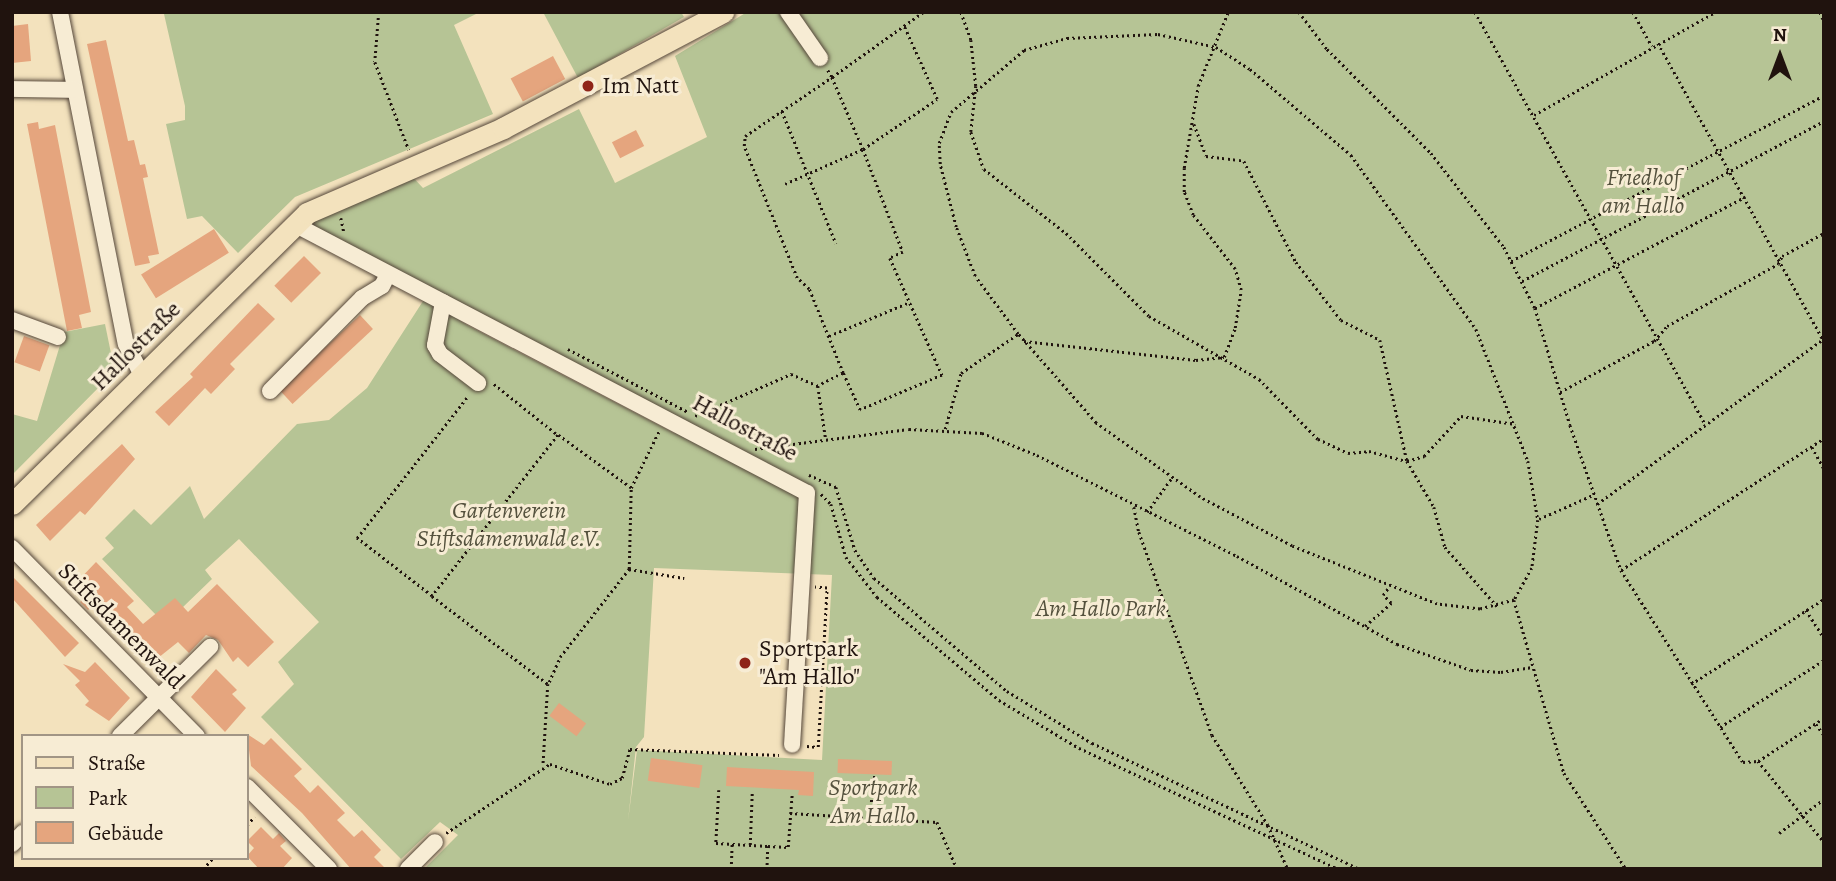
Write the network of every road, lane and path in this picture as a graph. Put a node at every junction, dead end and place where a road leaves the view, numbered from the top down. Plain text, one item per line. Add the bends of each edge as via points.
1 (60, 12) edge
2 (379, 12) edge
3 (723, 12) edge
4 (789, 12) edge
5 (923, 12) edge
6 (961, 12) edge
7 (1228, 12) edge
8 (1299, 12) edge
9 (1475, 12) edge
10 (1633, 12) edge
11 (1715, 12) edge
12 (1820, 12) edge
13 (1824, 21) edge
14 (903, 24) junction
15 (1658, 43) junction
16 (1652, 46) junction
17 (1216, 47) junction
18 (820, 58) joint
19 (832, 77) junction
20 (976, 86) junction
21 (12, 89) edge
22 (75, 90) junction
23 (1824, 95) edge
24 (782, 111) junction
25 (1534, 115) junction
26 (1824, 121) edge
27 (1194, 124) junction
28 (863, 149) junction
29 (1719, 151) junction
30 (415, 166) junction
31 (1730, 170) junction
32 (808, 174) junction
33 (785, 184) dead end
34 (1745, 197) junction
35 (1592, 218) junction
36 (294, 224) junction
37 (1824, 233) edge
38 (1602, 237) junction
39 (836, 243) dead end
40 (1780, 260) junction
41 (1511, 261) junction
42 (1617, 265) junction
43 (388, 274) junction
44 (1521, 281) junction
45 (443, 302) junction
46 (910, 302) junction
47 (1535, 308) junction
48 (12, 320) edge
49 (1018, 334) junction
50 (1657, 336) junction
51 (58, 337) dead end
52 (829, 337) junction
53 (1823, 338) edge
54 (1024, 341) junction
55 (1224, 357) junction
56 (843, 373) junction
57 (143, 377) junction
58 (478, 383) junction
59 (818, 386) junction
60 (270, 391) dead end
61 (1560, 392) junction
62 (693, 416) dead end
63 (667, 417) junction
64 (1515, 424) junction
65 (1706, 425) junction
66 (945, 429) junction
67 (558, 435) junction
68 (1824, 438) edge
69 (826, 440) junction
70 (1811, 446) junction
71 (753, 449) dead end
72 (1407, 461) junction
73 (1824, 469) edge
74 (1171, 479) junction
75 (631, 488) junction
76 (807, 493) junction
77 (1593, 495) junction
78 (828, 499) junction
79 (12, 504) edge
80 (1597, 504) junction
81 (1134, 506) junction
82 (1147, 512) junction
83 (1538, 520) junction
84 (12, 548) edge
85 (629, 569) junction
86 (1621, 570) junction
87 (684, 578) dead end
88 (1390, 586) junction
89 (803, 587) junction
90 (432, 596) junction
91 (1824, 599) edge
92 (1514, 600) junction
93 (1497, 606) junction
94 (1806, 610) junction
95 (1365, 626) junction
96 (1824, 638) edge
97 (210, 647) dead end
98 (1824, 660) edge
99 (1531, 667) junction
100 (548, 684) junction
101 (1691, 684) junction
102 (159, 697) junction
103 (1824, 718) edge
104 (1815, 724) junction
105 (1720, 727) junction
106 (123, 734) edge
107 (195, 734) edge
108 (1824, 735) edge
109 (792, 745) junction
110 (1758, 761) junction
111 (543, 766) junction
112 (878, 777) dead end
113 (248, 788) edge
114 (719, 790) dead end
115 (752, 792) dead end
116 (792, 794) dead end
117 (1824, 799) edge
118 (790, 813) junction
119 (1801, 816) junction
120 (870, 818) junction
121 (1268, 825) junction
122 (1779, 833) dead end
123 (1276, 841) junction
124 (435, 842) joint
125 (1824, 842) edge
126 (732, 844) junction
127 (750, 845) junction
128 (768, 846) junction
129 (329, 869) edge
130 (408, 869) edge
131 (731, 869) edge
132 (767, 869) edge
133 (957, 869) edge
134 (1288, 869) edge
135 (1338, 869) edge
136 (1360, 869) edge
137 (1626, 869) edge

1 - 22 street
2 - 30 path via 375,62
3 - 30 main road, Hallostraße via 588,86
4 - 18 street
5 - 14 path
6 - 20 path via 971,40
7 - 17 path
8 - 41 path via 1327,50 1431,153 1495,233
9 - 25 path
10 - 16 path
11 - 15 path
12 - 13 path
14 - 19 path
14 - 28 path via 937,99
15 - 16 path
15 - 29 path
16 - 25 path
17 - 20 path via 1158,34 1067,38 1024,50
17 - 27 path via 1198,86
17 - 64 path via 1328,133 1371,178 1476,329
18 - 19 path
19 - 24 path
19 - 28 path
20 - 49 path via 943,126 940,164 967,261
20 - 55 path via 971,132 984,169 1066,233 1149,316
21 - 22 street
22 - 57 street via 126,344
23 - 29 path
24 - 32 path
24 - 52 path via 746,136 744,146 797,278 809,289
25 - 35 path
26 - 31 path
27 - 55 path via 1184,167 1184,192 1193,215 1235,269 1241,290 1235,328
27 - 72 path via 1206,156 1244,161 1296,262 1341,320 1380,340
28 - 32 path
28 - 46 path via 903,252 890,258
29 - 31 path
29 - 35 path
30 - 36 main road, Hallostraße via 323,204
31 - 34 path
31 - 38 path
32 - 33 path
32 - 39 path
34 - 40 path
34 - 42 path
35 - 38 path
35 - 41 path
36 - 43 street, Hallostraße
36 - 57 main road, Hallostraße
37 - 40 path
38 - 42 path
38 - 44 path
40 - 50 path
40 - 53 path
41 - 44 path
42 - 47 path
42 - 50 path
43 - 45 street, Hallostraße
43 - 60 street via 382,286 362,298
44 - 47 path
45 - 58 street via 435,345
45 - 63 street, Hallostraße
46 - 52 path
46 - 56 path via 942,375 860,410
47 - 61 path
48 - 51 street
49 - 54 path
49 - 66 path via 961,373
50 - 61 path
50 - 65 path
52 - 56 path
53 - 65 path
54 - 55 path via 1196,360
54 - 74 path via 1096,424
55 - 72 path via 1274,391 1318,439 1348,453 1369,451
56 - 59 path
57 - 79 main road, Hallostraße
58 - 67 path via 483,376
58 - 90 path via 357,538
59 - 62 path via 791,374
59 - 69 path
61 - 77 path
63 - 75 path
63 - 76 street, Hallostraße
64 - 72 path via 1461,416 1424,456
64 - 83 path via 1528,461
65 - 80 path
66 - 69 path
66 - 81 path via 982,433 1018,446
67 - 75 path
67 - 90 path
68 - 70 path
69 - 71 path
70 - 73 path
70 - 86 path
72 - 93 path via 1434,507 1445,547
74 - 82 path
74 - 88 path via 1292,546
75 - 85 path
76 - 78 path
76 - 89 street, Hallostraße
77 - 80 path
77 - 83 path
78 - 121 path via 839,494 855,550 874,578 1006,691 1068,731
78 - 123 path via 854,570 877,597 999,700 1079,748
80 - 86 path
81 - 82 path
81 - 121 path via 1139,532 1212,736
82 - 95 path
83 - 92 path via 1532,568
84 - 102 street, Stiftsdamenwald
85 - 87 path
85 - 100 path via 560,657
86 - 101 path
88 - 93 path via 1459,608
88 - 95 path via 1383,596 1391,603
89 - 109 street, Hallostraße
89 - 109 path via 828,588 818,747
90 - 100 path
91 - 94 path
92 - 93 path
92 - 99 path
94 - 96 path
94 - 101 path
95 - 99 path via 1397,644 1471,670
97 - 102 street
98 - 105 path
99 - 137 path via 1564,773
100 - 111 path
101 - 105 path
102 - 106 street
102 - 107 street, Stiftsdamenwald
103 - 104 path
104 - 108 path
104 - 110 path
105 - 110 path via 1743,762
109 - 111 path via 792,756 629,748 622,778 610,784 558,765
110 - 119 path
111 - 124 path
112 - 120 path via 873,777
113 - 129 street
114 - 126 path via 716,844
115 - 127 path
116 - 118 path
117 - 119 path
118 - 120 path
118 - 128 path via 788,847
119 - 122 path
119 - 125 path
120 - 133 path via 937,822
121 - 123 path
121 - 136 path
123 - 134 path
123 - 135 path
124 - 130 street
126 - 127 path
126 - 131 path
127 - 128 path
128 - 132 path

